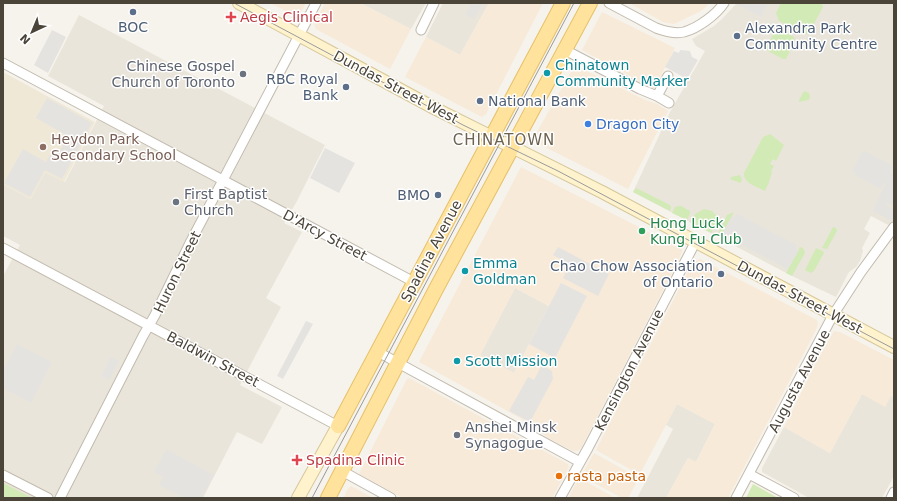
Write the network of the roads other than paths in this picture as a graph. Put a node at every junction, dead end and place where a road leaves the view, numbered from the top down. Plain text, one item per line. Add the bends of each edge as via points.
1 (239, 3) edge
2 (316, 3) edge
3 (434, 3) edge
4 (563, 3) edge
5 (590, 3) edge
6 (609, 3) edge
7 (724, 3) edge
8 (420, 30) dead end
9 (299, 35) junction
10 (565, 50) junction
11 (3, 63) edge
12 (668, 76) dead end
13 (657, 96) junction
14 (669, 103) dead end
15 (492, 137) junction
16 (513, 147) junction
17 (223, 180) junction
18 (894, 228) edge
19 (696, 241) junction
20 (3, 248) edge
21 (414, 282) junction
22 (833, 314) junction
23 (150, 325) junction
24 (894, 347) edge
25 (378, 352) junction
26 (398, 363) junction
27 (338, 426) junction
28 (580, 462) junction
29 (342, 471) junction
30 (749, 474) junction
31 (3, 475) edge
32 (894, 492) edge
33 (48, 498) edge
34 (60, 498) edge
35 (298, 498) edge
36 (328, 498) edge
37 (391, 498) edge
38 (560, 498) edge
39 (736, 498) edge
40 (794, 498) edge
41 (891, 498) edge

1 - 9 main road, Dundas Street West
2 - 9 street, Huron Street
3 - 8 street
4 - 15 main road, Spadina Avenue
5 - 10 main road, Spadina Avenue
6 - 7 street via 656,28 676,32 704,22
9 - 15 main road, Dundas Street West
9 - 17 street, Huron Street
10 - 13 street
10 - 16 main road, Spadina Avenue
11 - 17 street, D'Arcy Street
12 - 13 street
13 - 14 street
15 - 16 main road, Dundas Street West
15 - 21 main road, Spadina Avenue
16 - 19 main road, Dundas Street West
16 - 26 main road, Spadina Avenue
17 - 21 street, D'Arcy Street
17 - 23 street, Huron Street
18 - 22 street, Augusta Avenue
19 - 22 main road, Dundas Street West
19 - 28 street, Kensington Avenue
20 - 23 street, Baldwin Street
21 - 25 main road, Spadina Avenue
22 - 24 main road, Dundas Street West
22 - 30 street, Augusta Avenue
23 - 27 street, Baldwin Street
23 - 34 street, Huron Street
25 - 26 street
25 - 27 main road, Spadina Avenue
26 - 28 street
26 - 29 main road, Spadina Avenue
27 - 35 main road, Spadina Avenue
28 - 38 street, Kensington Avenue
29 - 36 main road, Spadina Avenue
29 - 37 street
30 - 39 street, Augusta Avenue
30 - 40 street
31 - 33 street
32 - 41 street

